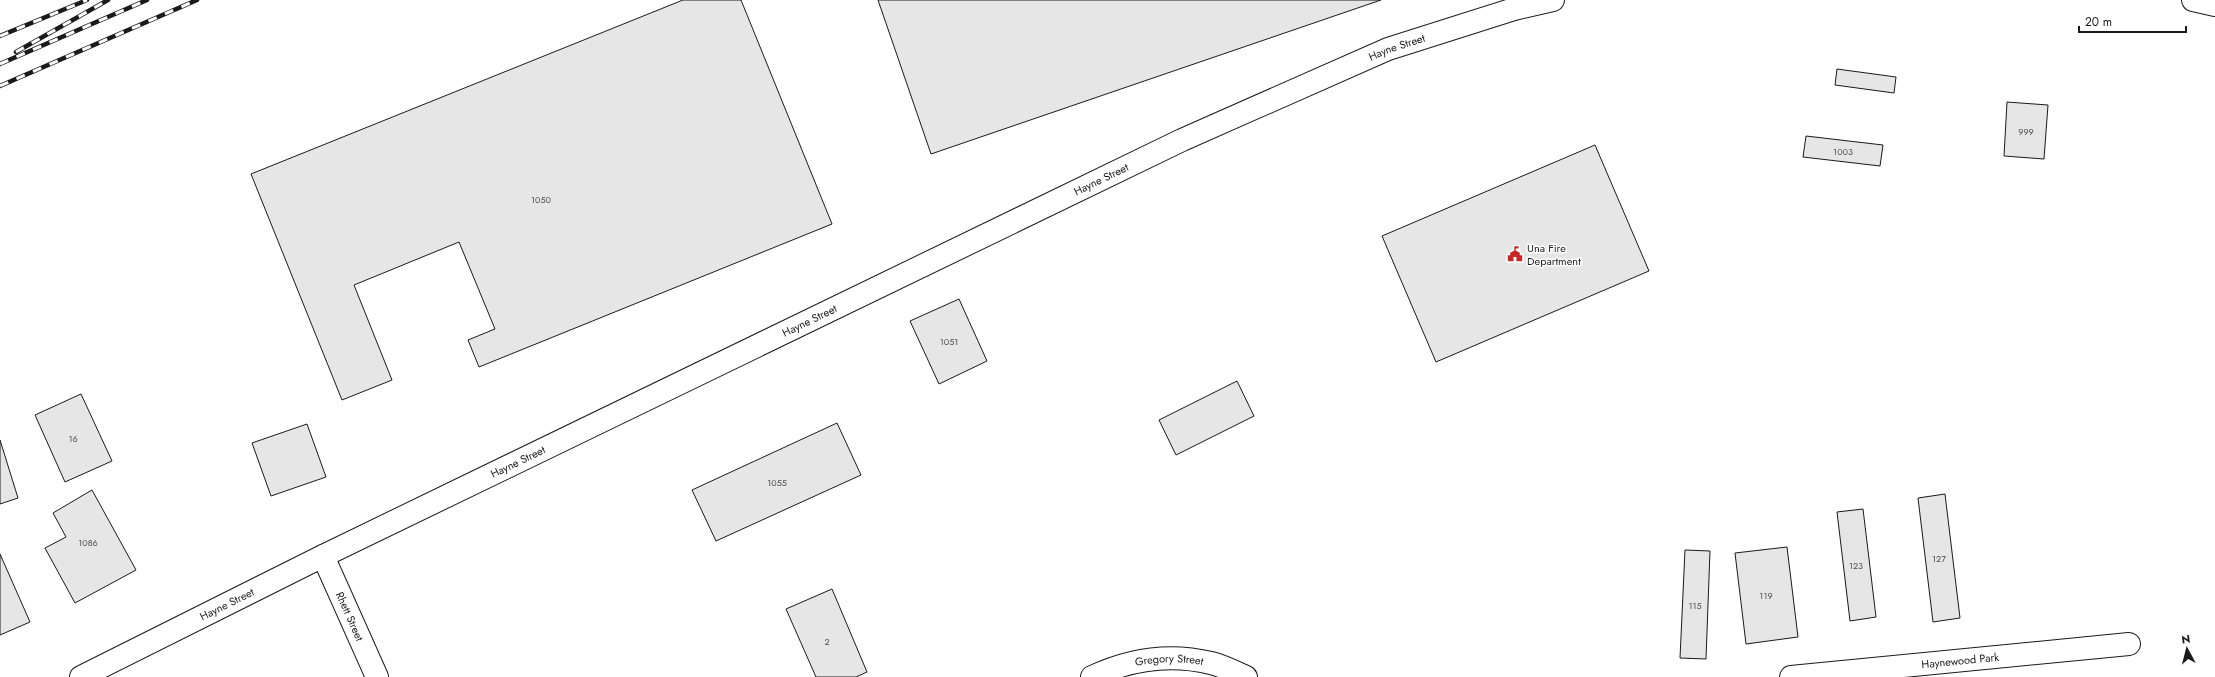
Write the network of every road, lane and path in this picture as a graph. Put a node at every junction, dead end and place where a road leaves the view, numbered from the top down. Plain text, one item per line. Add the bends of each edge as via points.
1 (1553, 0) edge
2 (2193, 0) edge
3 (2215, 5) edge
4 (323, 556) junction
5 (2129, 644) dead end
6 (81, 677) edge
7 (377, 677) edge
8 (1092, 677) edge
9 (1246, 677) edge
10 (1791, 677) edge

1 - 4 street, Hayne Street via 1514,8 1388,49 1182,140
2 - 3 street
4 - 6 street, Hayne Street
4 - 7 street, Rhett Street
5 - 10 street, Haynewood Park
8 - 9 street, Gregory Street via 1134,661 1174,657 1213,663

